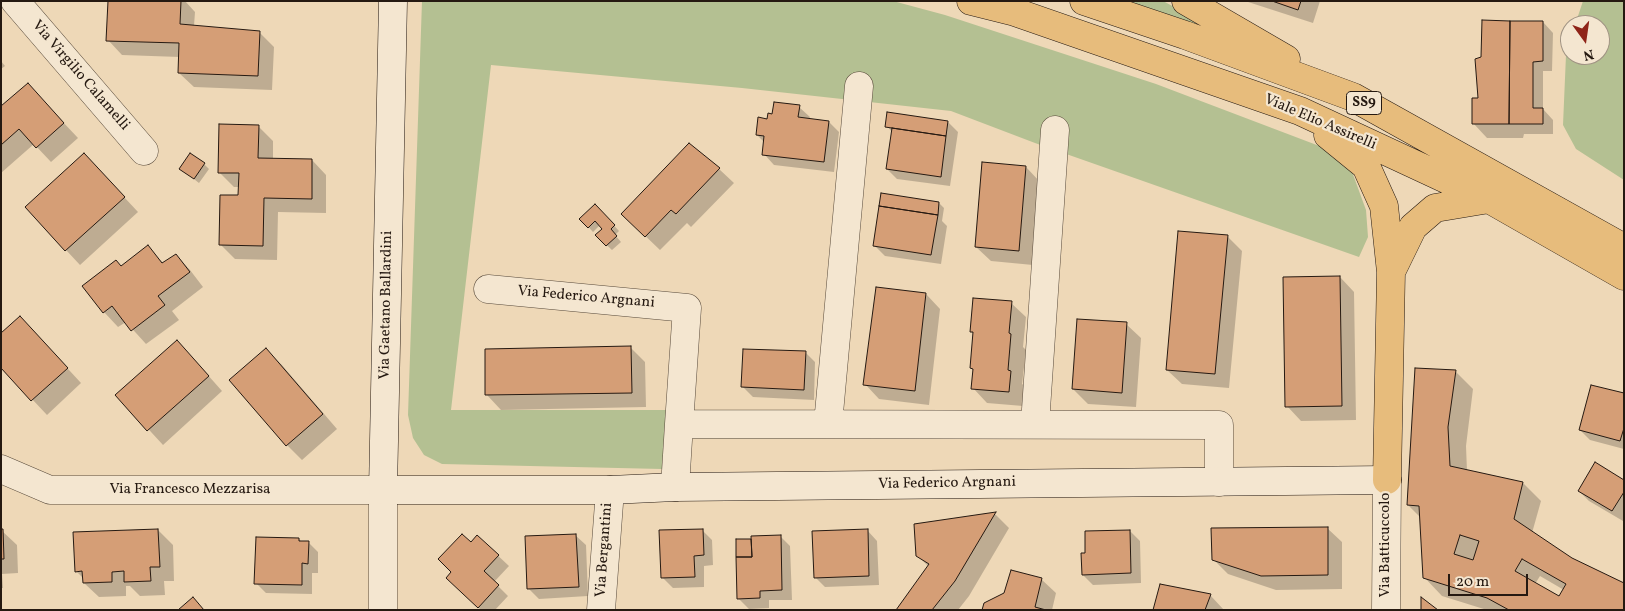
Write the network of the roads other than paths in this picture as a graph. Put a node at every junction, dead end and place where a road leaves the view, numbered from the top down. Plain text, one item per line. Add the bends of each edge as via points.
1 (15, 1) edge
2 (393, 1) edge
3 (971, 1) edge
4 (1084, 1) edge
5 (1186, 1) edge
6 (859, 86) dead end
7 (1353, 97) junction
8 (1300, 111) junction
9 (1055, 130) dead end
10 (144, 151) dead end
11 (1489, 200) junction
12 (1624, 248) edge
13 (1391, 272) junction
14 (1624, 276) edge
15 (488, 289) dead end
16 (679, 424) junction
17 (828, 424) junction
18 (1035, 424) junction
19 (1, 469) edge
20 (1387, 480) junction
21 (1219, 482) junction
22 (675, 487) junction
23 (383, 490) junction
24 (610, 490) junction
25 (383, 610) edge
26 (601, 610) edge
27 (1386, 610) edge

1 - 10 street, Via Virgilio Calamelli
2 - 23 street, Via Gaetano Ballardini
3 - 8 main road, Viale Elio Assirelli / SS9 via 1015,12
4 - 7 main road, SS9
5 - 7 main road
6 - 17 street
7 - 12 main road, SS9
8 - 11 main road, Viale Elio Assirelli / SS9
8 - 13 main road via 1366,166 1384,206
9 - 18 street
11 - 13 main road via 1435,208 1413,227
11 - 14 main road, Viale Elio Assirelli / SS9
13 - 20 main road
15 - 16 street, Via Federico Argnani via 687,308
16 - 17 street
16 - 22 street, Via Federico Argnani
17 - 18 street
18 - 21 street via 1219,425
19 - 23 street, Via Francesco Mezzarisa via 50,490
20 - 21 street, Via Federico Argnani
20 - 27 street, Via Batticuccolo
21 - 22 street, Via Federico Argnani
22 - 24 street, Via Federico Argnani
23 - 24 street, Via Federico Argnani
23 - 25 street, Via Gaetano Ballardini
24 - 26 street, Via Bergantini

